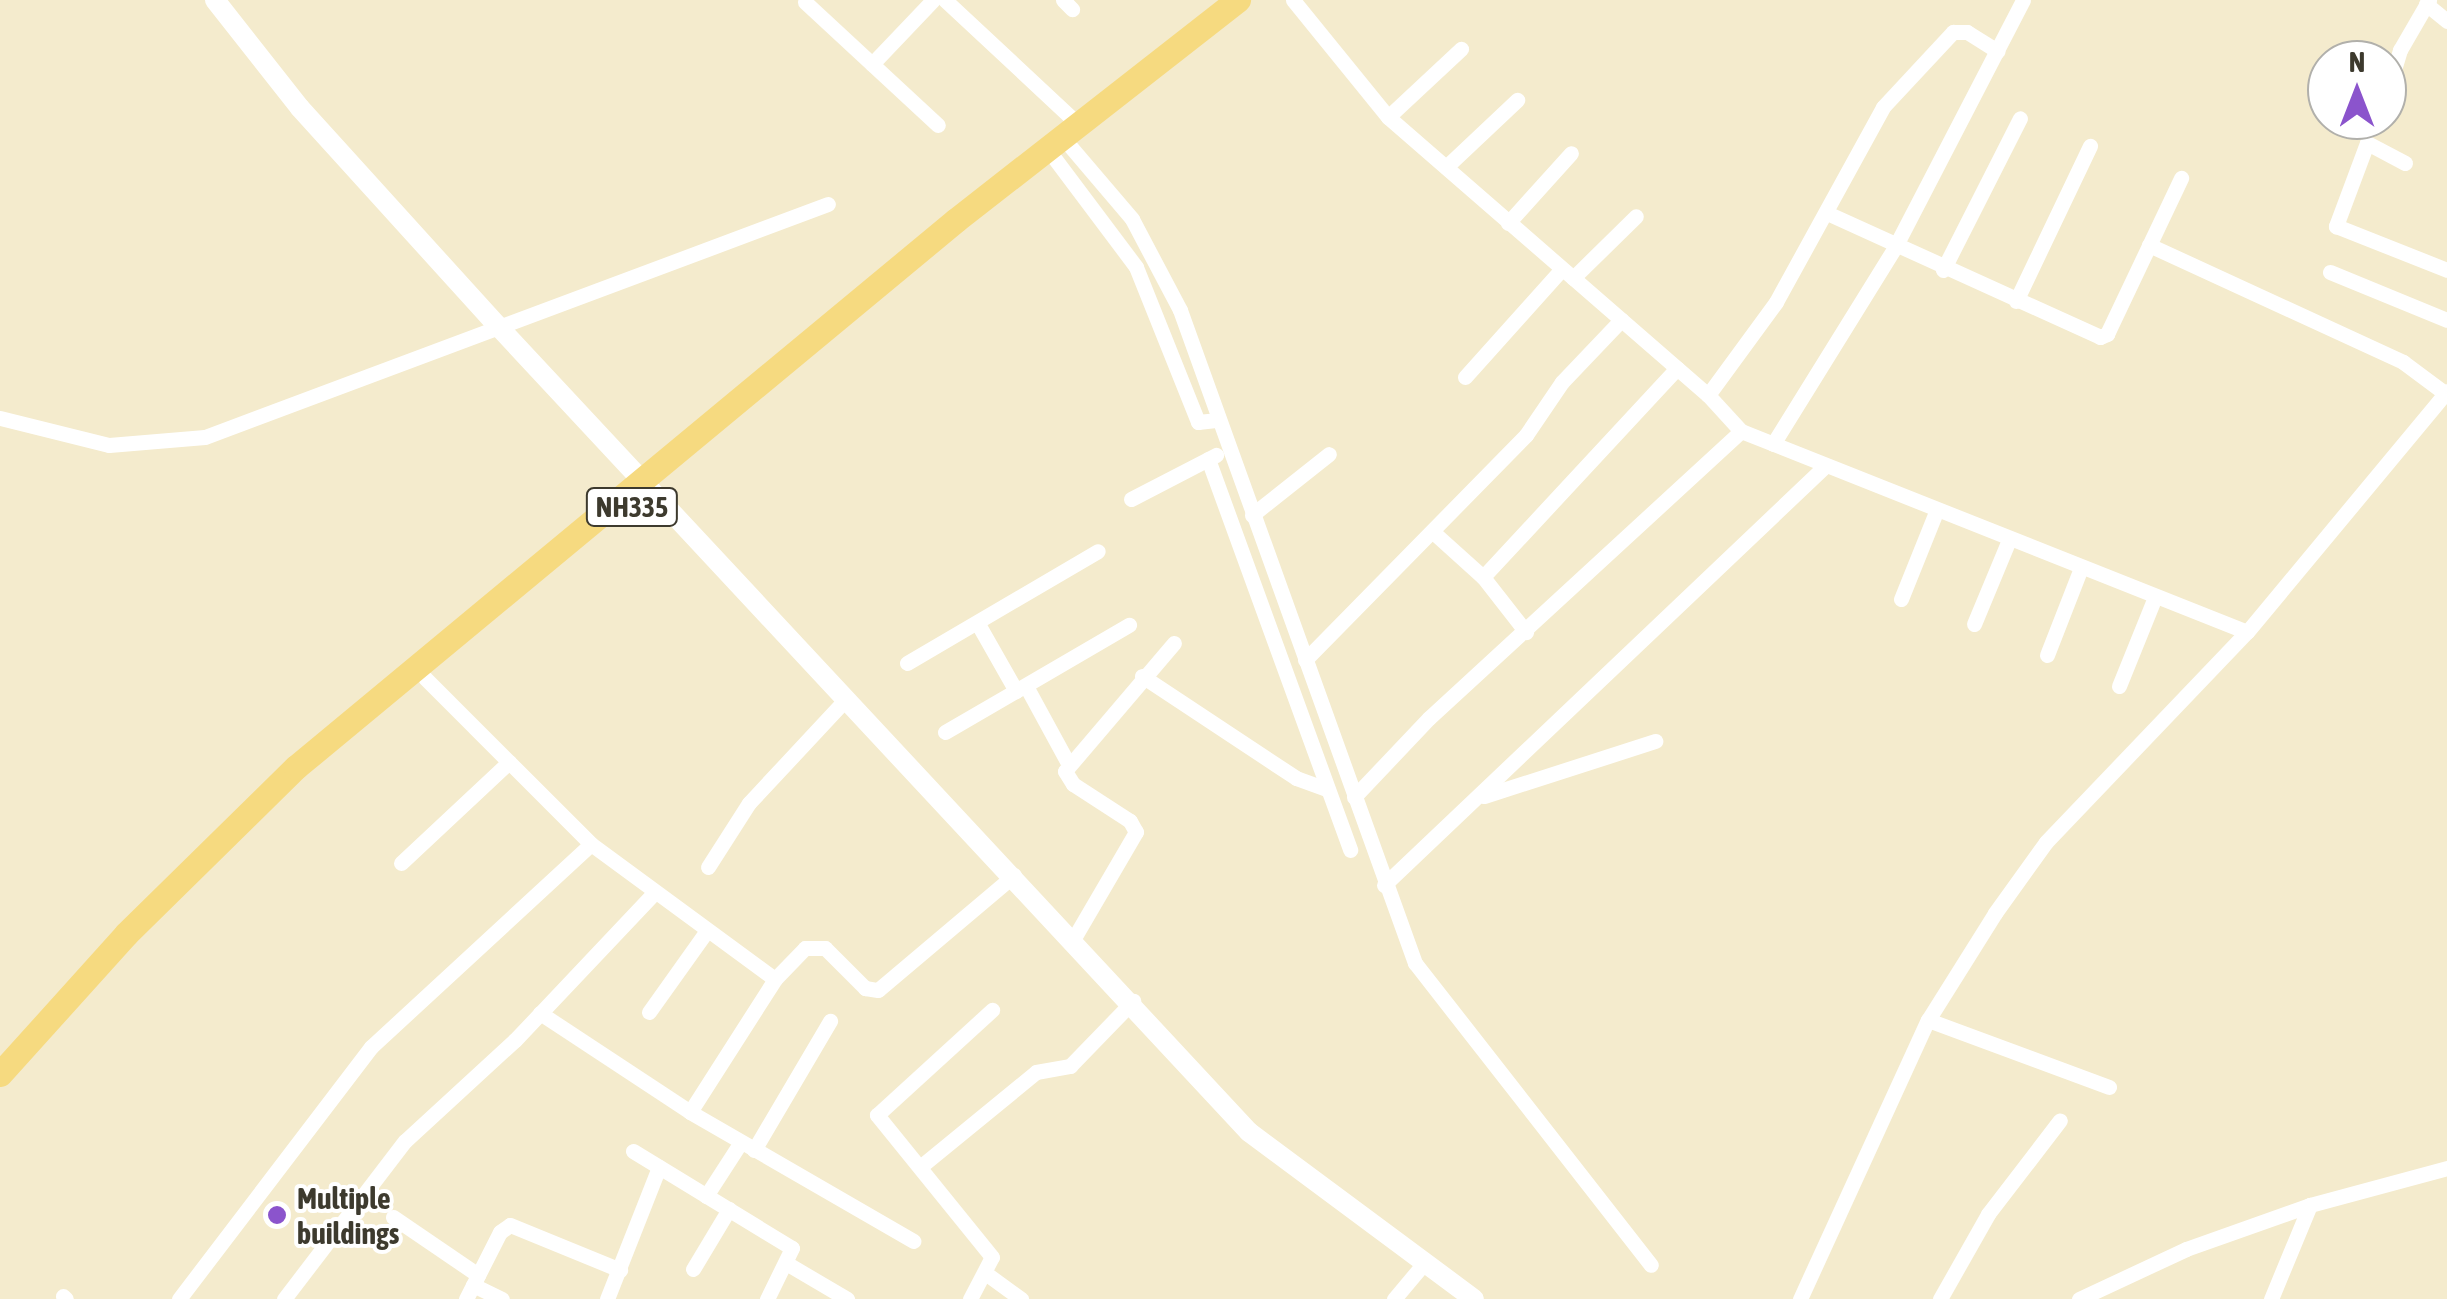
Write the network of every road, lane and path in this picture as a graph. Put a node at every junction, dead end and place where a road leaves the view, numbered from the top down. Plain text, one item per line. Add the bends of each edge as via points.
1 (214, 0) edge
2 (933, 0) edge
3 (945, 0) edge
4 (1238, 0) edge
5 (1293, 0) edge
6 (2024, 0) edge
7 (805, 2) edge
8 (2427, 2) edge
9 (2447, 21) edge
10 (2406, 40) edge
11 (1461, 50) dead end
12 (1998, 51) junction
13 (872, 64) junction
14 (1516, 100) dead end
15 (1388, 117) junction
16 (2020, 118) dead end
17 (938, 125) dead end
18 (1064, 138) junction
19 (2090, 146) dead end
20 (1571, 153) dead end
21 (2406, 163) dead end
22 (1446, 167) junction
23 (2180, 178) dead end
24 (828, 204) dead end
25 (1827, 213) junction
26 (1636, 216) dead end
27 (1508, 222) junction
28 (2149, 246) junction
29 (1894, 248) junction
30 (1943, 270) junction
31 (2447, 270) edge
32 (2330, 272) dead end
33 (1568, 274) junction
34 (2016, 301) junction
35 (1621, 320) junction
36 (2447, 320) edge
37 (497, 326) junction
38 (1678, 368) junction
39 (1466, 378) dead end
40 (2446, 393) edge
41 (1708, 395) junction
42 (0, 418) edge
43 (1741, 431) junction
44 (1772, 444) junction
45 (1228, 449) junction
46 (1328, 454) dead end
47 (1208, 458) junction
48 (1825, 466) junction
49 (645, 487) junction
50 (1131, 499) dead end
51 (1936, 512) junction
52 (1252, 514) junction
53 (1433, 532) junction
54 (2010, 540) junction
55 (1098, 551) dead end
56 (2081, 568) junction
57 (1482, 577) junction
58 (2155, 597) junction
59 (1902, 600) dead end
60 (978, 624) junction
61 (1974, 624) dead end
62 (1129, 626) dead end
63 (1526, 632) junction
64 (2246, 632) junction
65 (1174, 643) dead end
66 (2047, 656) dead end
67 (1304, 660) junction
68 (907, 663) dead end
69 (1142, 676) junction
70 (425, 678) junction
71 (2119, 686) dead end
72 (1021, 688) junction
73 (846, 699) junction
74 (945, 732) dead end
75 (1655, 740) dead end
76 (509, 762) junction
77 (1068, 763) junction
78 (1328, 790) junction
79 (277, 792) junction
80 (1354, 797) junction
81 (1480, 797) junction
82 (591, 844) junction
83 (1350, 850) dead end
84 (401, 862) dead end
85 (708, 867) dead end
86 (1014, 875) junction
87 (1384, 885) junction
88 (654, 893) junction
89 (706, 932) junction
90 (1074, 938) junction
91 (775, 979) junction
92 (1133, 1001) junction
93 (992, 1010) dead end
94 (649, 1012) dead end
95 (540, 1013) junction
96 (1928, 1020) junction
97 (830, 1021) dead end
98 (0, 1074) edge
99 (2108, 1087) dead end
100 (690, 1112) junction
101 (2060, 1120) dead end
102 (748, 1146) junction
103 (633, 1151) dead end
104 (658, 1167) junction
105 (920, 1167) junction
106 (2447, 1168) edge
107 (706, 1196) junction
108 (2310, 1205) junction
109 (730, 1210) junction
110 (392, 1216) dead end
111 (912, 1241) dead end
112 (1425, 1262) junction
113 (786, 1263) junction
114 (1651, 1265) dead end
115 (693, 1269) dead end
116 (620, 1270) junction
117 (988, 1275) junction
118 (472, 1286) edge
119 (179, 1299) edge
120 (284, 1299) edge
121 (502, 1299) edge
122 (607, 1299) edge
123 (767, 1299) edge
124 (847, 1299) edge
125 (970, 1299) edge
126 (1021, 1299) edge
127 (1394, 1299) edge
128 (1474, 1299) edge
129 (1800, 1299) edge
130 (1940, 1299) edge
131 (2078, 1299) edge
132 (2271, 1299) edge

1 - 37 street via 300,108
2 - 13 street
3 - 18 street
4 - 18 highway, NH335
5 - 15 street
6 - 12 street
7 - 13 street
8 - 9 street
8 - 10 street
11 - 15 street
12 - 25 street via 1967,32 1953,32 1883,107
12 - 29 street
13 - 17 street
14 - 22 street
15 - 22 street
16 - 30 street
18 - 45 street via 1160,262
18 - 49 highway, NH335
19 - 34 street
20 - 27 street
21 - 31 street via 2367,142 2336,226
22 - 27 street
23 - 28 street
24 - 37 street
25 - 29 street
25 - 41 street via 1776,302
26 - 33 street
27 - 33 street
28 - 34 street via 2107,334 2091,335
28 - 40 street via 2403,362
29 - 30 street
29 - 44 street
30 - 34 street
32 - 36 street
33 - 35 street
33 - 39 street
35 - 38 street
35 - 53 street via 1562,382 1526,436
37 - 42 street via 205,437 109,445
37 - 49 street
38 - 41 street
38 - 57 street
40 - 64 street
41 - 43 street
43 - 44 street
43 - 63 street
44 - 48 street
45 - 47 street
45 - 52 street
46 - 52 street
47 - 50 street
47 - 78 street
48 - 51 street
48 - 81 street
49 - 70 highway, NH335
49 - 73 street
49 - 79 highway, NH335 via 296,766
51 - 54 street
51 - 59 street
52 - 67 street
53 - 57 street
53 - 67 street
54 - 56 street
54 - 61 street
55 - 60 street
56 - 58 street
56 - 66 street
57 - 63 street
58 - 64 street
58 - 71 street
60 - 68 street
60 - 72 street
62 - 72 street
63 - 80 street via 1428,718
64 - 96 street via 2046,842
65 - 69 street
67 - 80 street
69 - 77 street
69 - 78 street via 1296,778
70 - 76 street
70 - 79 highway, NH335
72 - 74 street
72 - 77 street
73 - 85 street via 748,803
73 - 86 street
75 - 81 street
76 - 82 street
76 - 84 street
77 - 90 street via 1073,784 1130,821 1136,832
78 - 83 street
79 - 98 highway, NH335 via 126,934
80 - 87 street
81 - 87 street
82 - 88 street
82 - 119 street via 371,1047
86 - 90 street
86 - 91 street via 878,990 865,988 818,944
87 - 114 street via 1434,992
88 - 89 street
88 - 95 street
89 - 91 street
89 - 94 street
90 - 92 street
91 - 100 street
92 - 105 street via 1070,1066 1036,1072
92 - 112 street via 1249,1132
93 - 105 street via 878,1110
95 - 100 street
95 - 120 street via 405,1141
96 - 99 street
96 - 129 street
97 - 102 street
100 - 102 street
101 - 130 street via 1988,1214
102 - 107 street
102 - 111 street
103 - 104 street
104 - 107 street
104 - 116 street
105 - 117 street via 989,1251
106 - 108 street
107 - 109 street
108 - 131 street via 2186,1249
108 - 132 street
109 - 113 street via 792,1248
109 - 115 street
110 - 118 street
112 - 127 street
112 - 128 street
113 - 123 street
113 - 124 street
116 - 118 street via 510,1225
116 - 122 street
117 - 125 street
117 - 126 street
118 - 121 street

